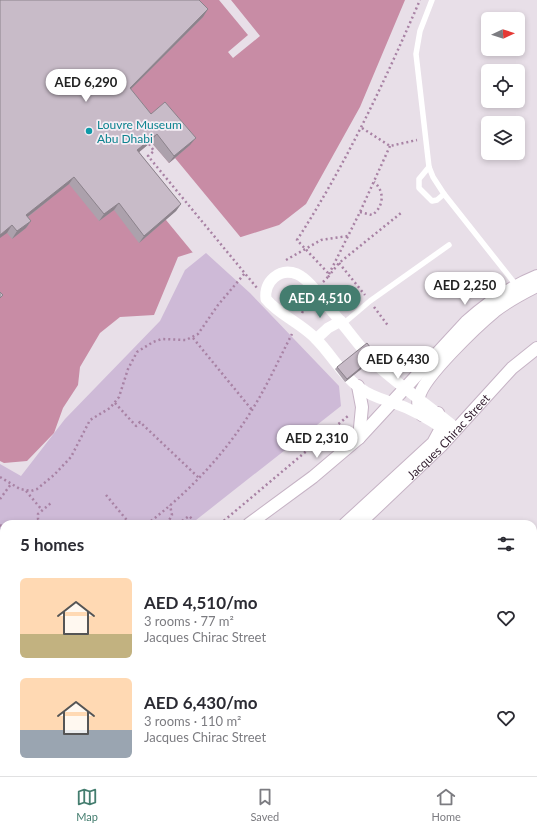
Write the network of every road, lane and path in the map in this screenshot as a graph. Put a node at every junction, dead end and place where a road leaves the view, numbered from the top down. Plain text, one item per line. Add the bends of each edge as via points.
1 (420, 0) edge
2 (432, 0) edge
3 (362, 128) junction
4 (425, 139) junction
5 (149, 144) edge
6 (390, 146) junction
7 (429, 167) junction
8 (374, 182) junction
9 (444, 194) junction
10 (360, 212) junction
11 (401, 213) dead end
12 (348, 236) junction
13 (449, 245) dead end
14 (306, 249) junction
15 (328, 272) junction
16 (537, 276) edge
17 (275, 277) junction
18 (327, 278) junction
19 (516, 285) junction
20 (537, 286) edge
21 (315, 290) junction
22 (342, 322) junction
23 (297, 323) junction
24 (193, 338) junction
25 (316, 339) junction
26 (537, 348) edge
27 (358, 386) junction
28 (407, 388) junction
29 (419, 398) junction
30 (115, 403) junction
31 (393, 403) junction
32 (252, 410) junction
33 (350, 413) dead end
34 (438, 413) junction
35 (422, 415) junction
36 (440, 426) junction
37 (455, 432) junction
38 (360, 438) junction
39 (0, 477) edge
40 (199, 478) junction
41 (11, 484) junction
42 (25, 491) junction
43 (106, 496) dead end
44 (0, 499) edge
45 (51, 503) dead end
46 (170, 505) junction
47 (42, 510) junction
48 (39, 520) edge
49 (127, 520) edge
50 (152, 520) edge
51 (169, 520) edge
52 (183, 520) edge
53 (193, 520) edge
54 (225, 520) edge
55 (254, 520) edge
56 (349, 520) edge
57 (363, 520) edge
58 (0, 680) edge
59 (0, 695) edge

1 - 3 path
2 - 4 lane via 420,31 416,54
3 - 6 path
3 - 14 path via 332,185 297,240
4 - 6 path
4 - 7 lane
5 - 24 path via 154,151 148,156 245,274 218,304 202,330
6 - 8 path
7 - 9 lane via 432,177
7 - 9 lane via 419,179 419,188 432,201
8 - 10 path
8 - 10 path via 382,196 379,208 372,215
9 - 19 lane
10 - 12 path
11 - 18 path via 339,263
12 - 14 path via 321,240
12 - 15 path
13 - 22 lane
14 - 15 path
14 - 17 path via 280,264
15 - 18 path
16 - 19 street
17 - 21 street via 285,272 296,274
17 - 23 street via 268,285 266,299
18 - 21 path
19 - 28 street via 492,300 466,322
20 - 29 street via 495,311 466,337 425,384
21 - 22 street
21 - 23 path
22 - 25 street via 328,328
22 - 28 street via 373,360
23 - 25 street
23 - 32 path
24 - 30 path via 162,340 145,346 131,360 122,391
24 - 32 path
25 - 27 street
26 - 37 street, Jacques Chirac Street via 512,368
27 - 31 street
27 - 38 street via 362,412
28 - 29 street
28 - 31 street
29 - 34 street
29 - 35 street via 418,405
30 - 40 path via 136,426 140,422
30 - 42 path via 90,420 73,454 61,470 37,489
31 - 35 street
31 - 38 street
32 - 40 path
33 - 54 path
34 - 36 street
34 - 37 street
35 - 36 street
36 - 37 street
36 - 56 street via 433,443
37 - 57 street, Jacques Chirac Street
38 - 55 street via 313,477
39 - 41 path
40 - 46 path
41 - 42 path
41 - 44 path
42 - 47 path
43 - 49 path
45 - 47 path
46 - 50 path
46 - 51 path via 172,514
47 - 48 path via 37,517
52 - 53 path via 188,516
58 - 59 lane

